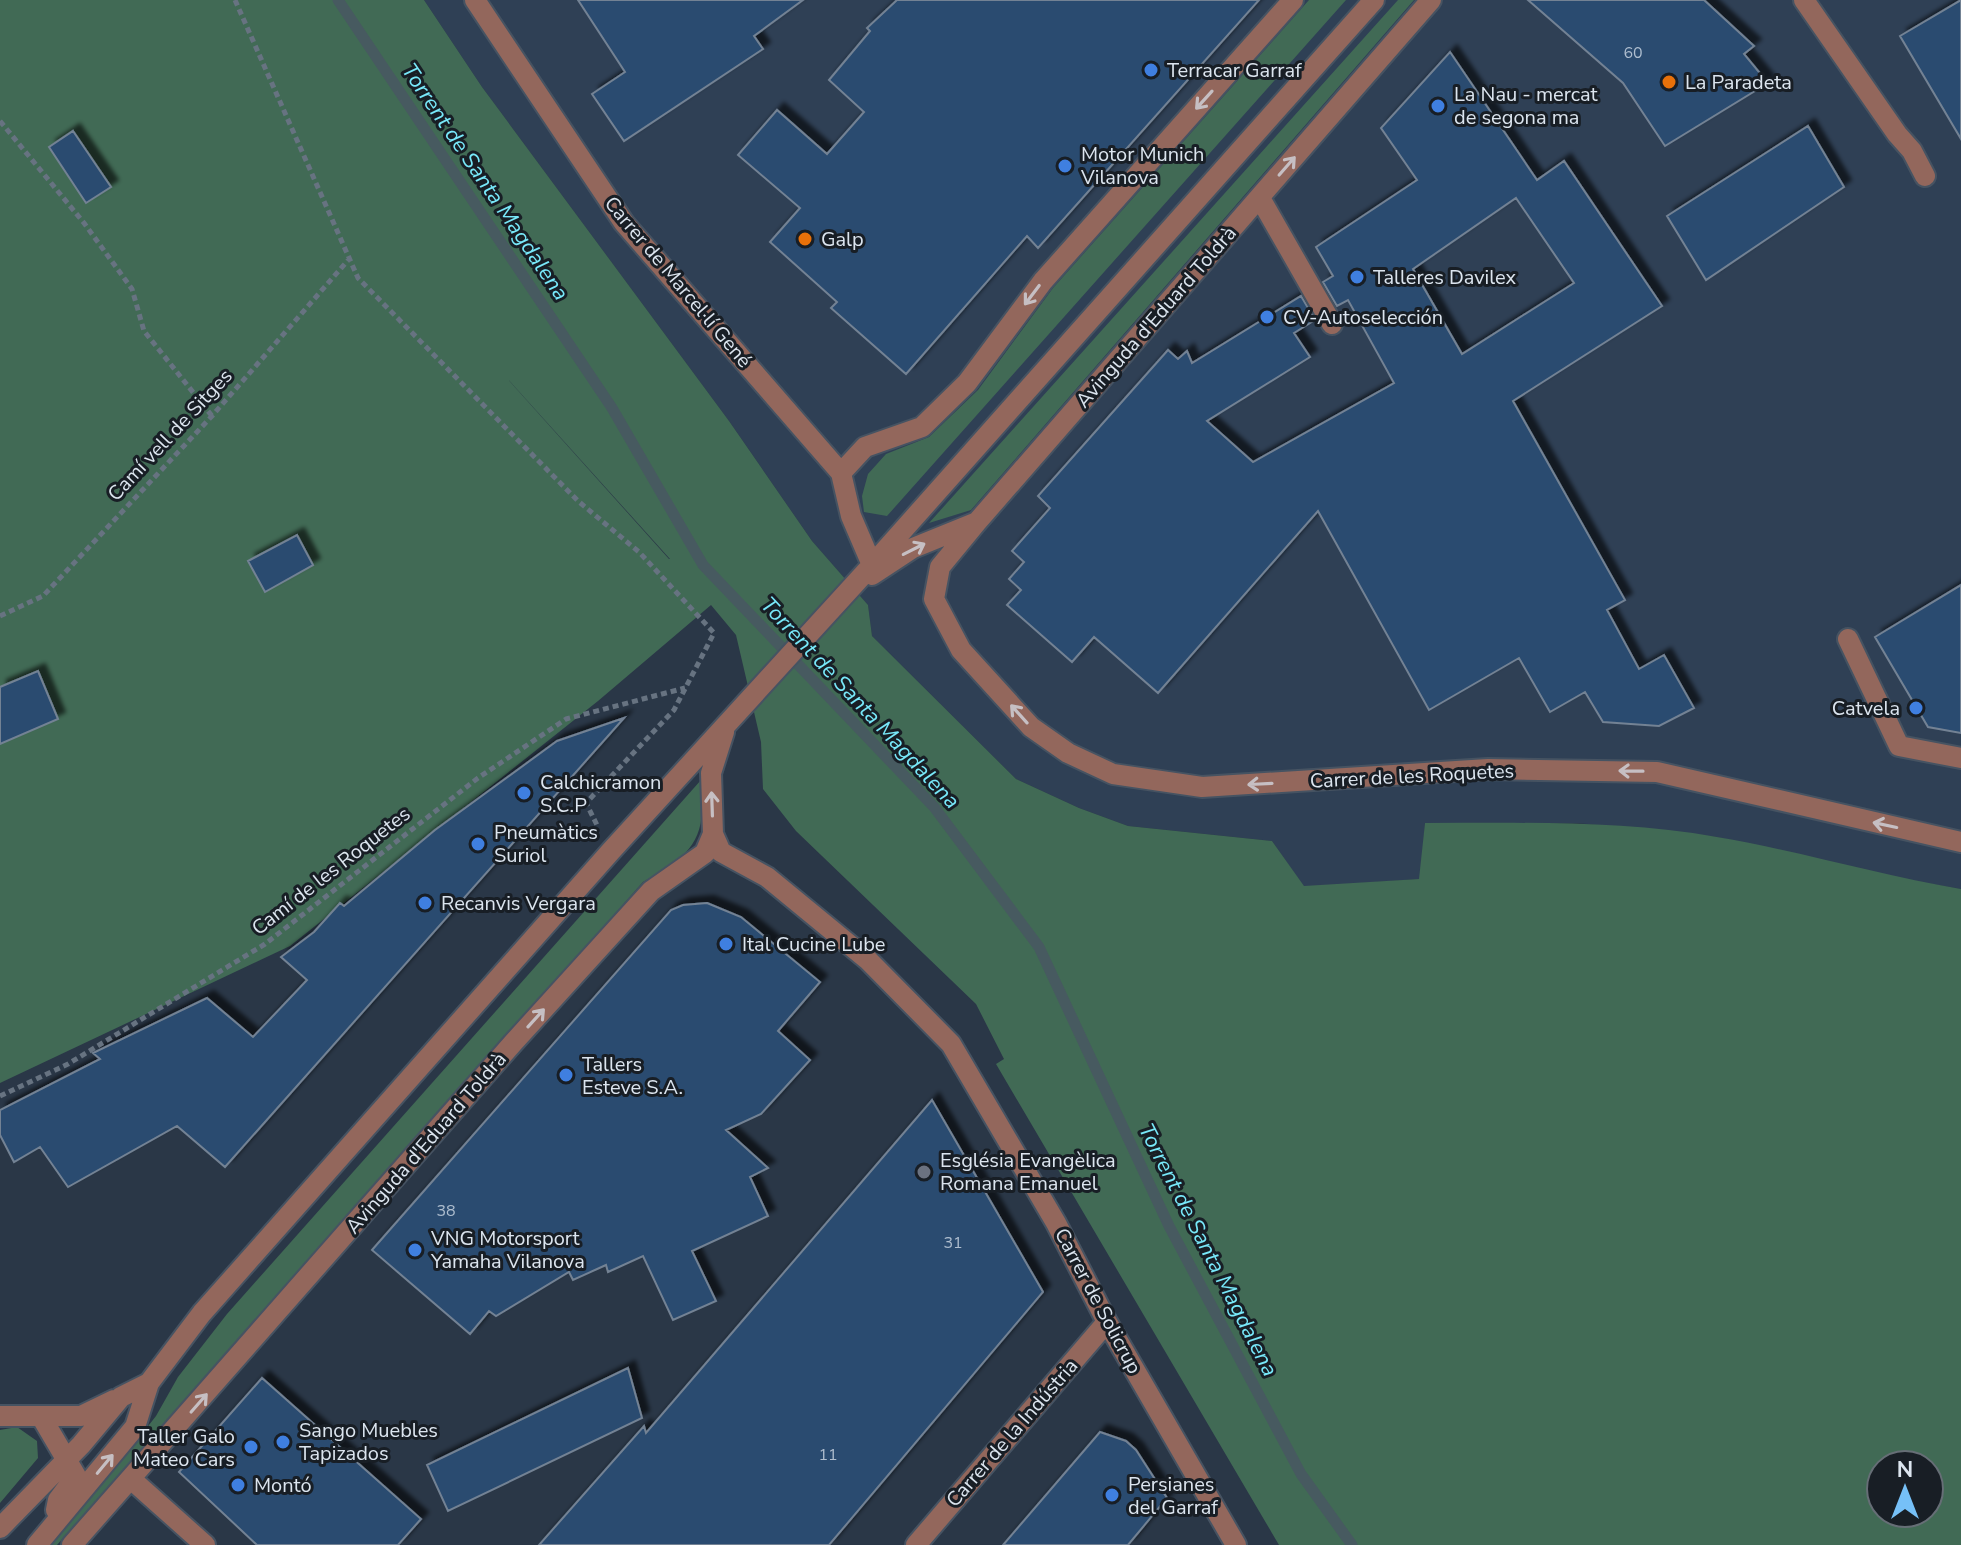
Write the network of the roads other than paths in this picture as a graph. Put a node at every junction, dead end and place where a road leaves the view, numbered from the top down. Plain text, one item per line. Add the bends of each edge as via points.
1 (475, 0) edge
2 (1293, 0) edge
3 (1374, 0) edge
4 (1431, 0) edge
5 (1804, 0) edge
6 (1925, 176) dead end
7 (1260, 198) junction
8 (1332, 324) dead end
9 (841, 473) junction
10 (977, 522) junction
11 (872, 565) junction
12 (848, 590) junction
13 (1848, 639) dead end
14 (727, 725) junction
15 (1961, 758) edge
16 (713, 834) junction
17 (1961, 842) edge
18 (1107, 1322) junction
19 (149, 1383) junction
20 (121, 1397) junction
21 (0, 1416) edge
22 (42, 1418) junction
23 (67, 1459) junction
24 (131, 1479) junction
25 (54, 1526) junction
26 (0, 1528) edge
27 (37, 1545) edge
28 (72, 1545) edge
29 (205, 1545) edge
30 (916, 1545) edge
31 (1236, 1545) edge

1 - 9 street, Carrer de Marcel·lí Gené via 624,223
2 -> 9 street via 1043,281 967,383 922,427 865,447
3 - 11 street, Avinguda d'Eduard Toldrà
7 -> 4 street, Avinguda d'Eduard Toldrà
5 - 6 street
7 - 8 street
7 - 10 street, Avinguda d'Eduard Toldrà
9 - 11 street via 851,516
12 -> 10 street, Avinguda d'Eduard Toldrà via 913,548
17 -> 10 street, Carrer de les Roquetes via 1657,772 1488,769 1202,787 1113,774 1068,753 1031,727 961,650 934,599 940,567
11 - 12 street, Avinguda d'Eduard Toldrà
12 - 14 street, Avinguda d'Eduard Toldrà
13 - 15 street via 1899,746
16 -> 14 street, Avinguda d'Eduard Toldrà via 711,773
14 - 19 street, Avinguda d'Eduard Toldrà via 202,1313
16 - 18 street, Carrer de Solicrup via 721,852 767,877 868,960 951,1044
24 -> 16 street, Avinguda d'Eduard Toldrà via 513,1043 651,891 705,853
18 - 30 street, Carrer de la Indústria
18 - 31 street, Carrer de Solicrup
19 - 20 street, Avinguda d'Eduard Toldrà
25 -> 19 street, Avinguda d'Eduard Toldrà via 135,1427
20 - 22 street, Avinguda d'Eduard Toldrà via 81,1416
20 - 23 street, Avinguda d'Eduard Toldrà
21 - 22 street, Avinguda d'Eduard Toldrà
22 - 23 street
23 - 25 street via 76,1476 58,1500
23 - 26 street, Avinguda d'Eduard Toldrà
24 - 28 street, Avinguda d'Eduard Toldrà
24 - 29 street
25 - 27 street, Avinguda d'Eduard Toldrà

